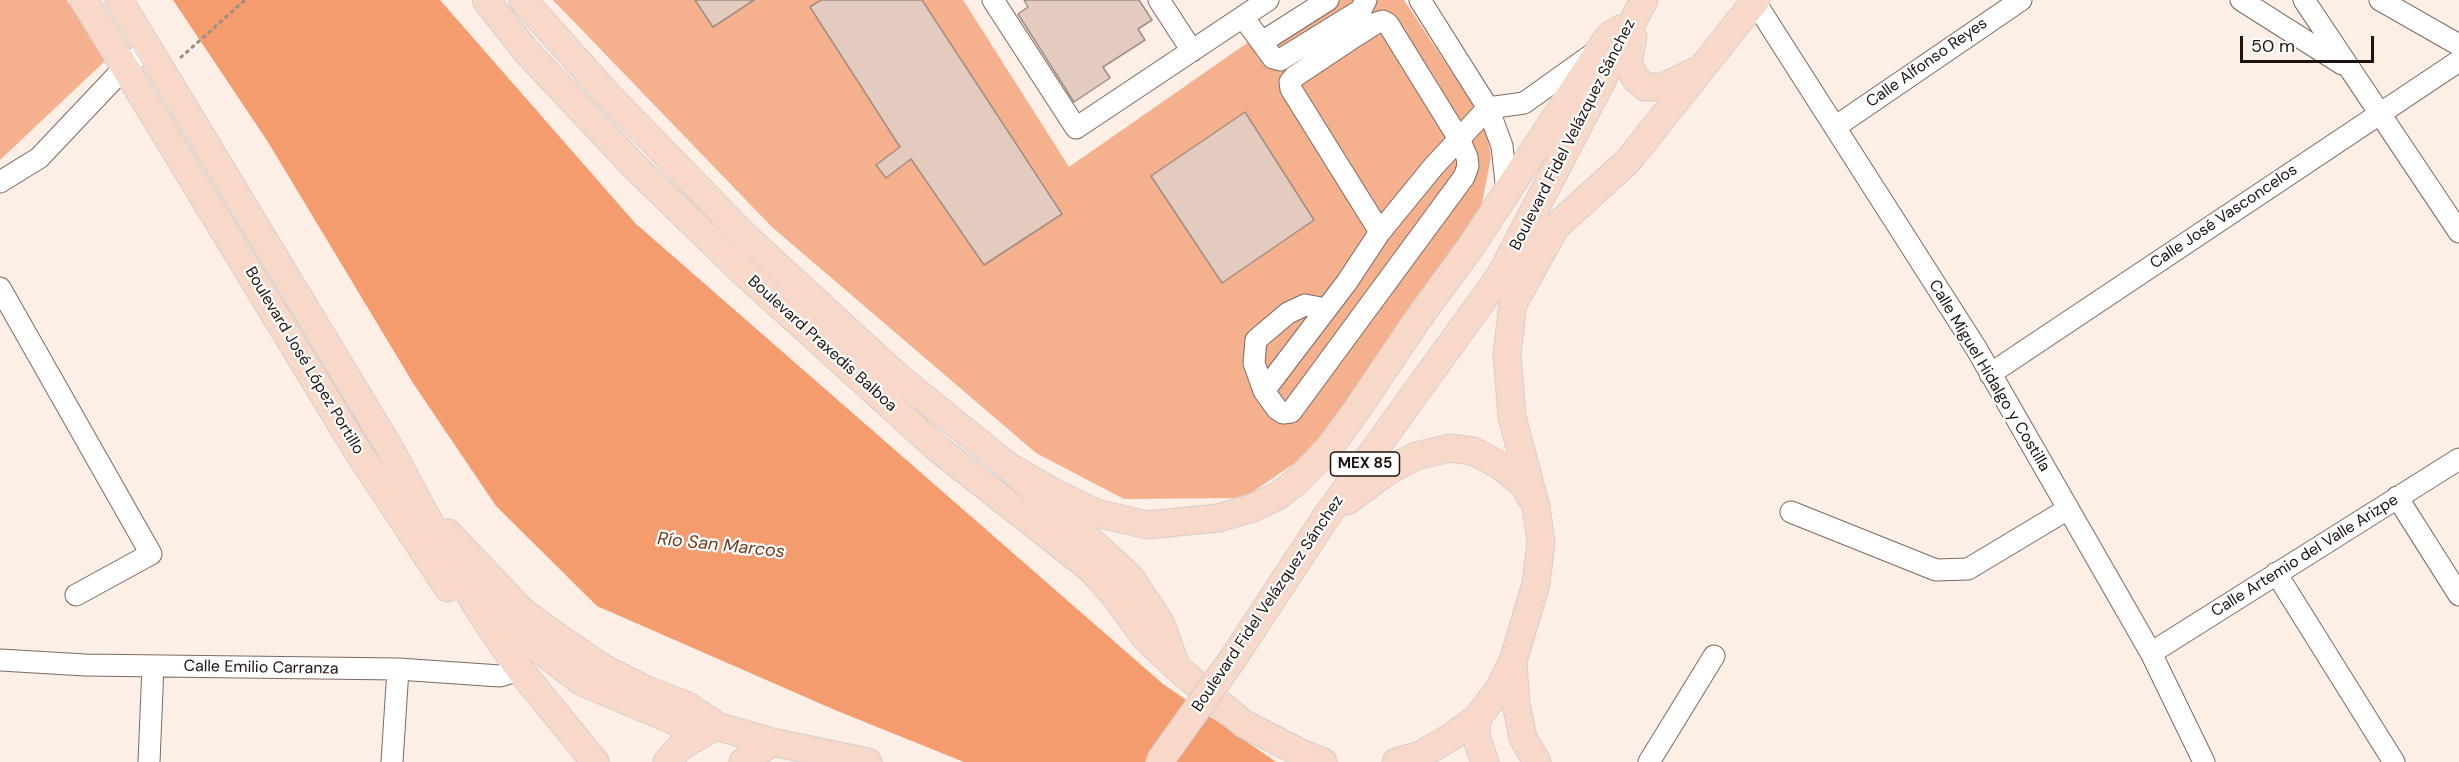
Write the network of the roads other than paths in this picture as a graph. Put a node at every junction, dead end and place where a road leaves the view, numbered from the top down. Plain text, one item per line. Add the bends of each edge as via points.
1 (84, 0) edge
2 (119, 0) edge
3 (486, 0) edge
4 (523, 0) edge
5 (993, 0) edge
6 (1159, 0) edge
7 (1268, 0) edge
8 (1328, 0) edge
9 (1366, 0) edge
10 (1420, 0) edge
11 (1644, 0) edge
12 (2020, 0) edge
13 (2241, 0) edge
14 (2304, 0) edge
15 (2380, 0) edge
16 (1755, 1) edge
17 (1243, 17) junction
18 (1629, 29) junction
19 (1262, 42) junction
20 (2459, 45) edge
21 (1601, 47) junction
22 (148, 48) junction
23 (1192, 51) junction
24 (2459, 61) edge
25 (125, 67) junction
26 (1702, 68) junction
27 (2349, 69) junction
28 (1488, 108) junction
29 (2379, 114) junction
30 (1835, 127) junction
31 (1459, 139) junction
32 (669, 158) junction
33 (648, 179) junction
34 (0, 182) edge
35 (1507, 192) junction
36 (1554, 230) junction
37 (1380, 232) junction
38 (2459, 232) edge
39 (1503, 271) junction
40 (0, 288) edge
41 (1326, 309) junction
42 (1990, 374) junction
43 (1264, 391) junction
44 (2459, 459) edge
45 (1008, 466) junction
46 (403, 490) junction
47 (2397, 497) junction
48 (1536, 507) junction
49 (2067, 509) junction
50 (1791, 512) dead end
51 (1326, 517) junction
52 (455, 570) junction
53 (2277, 573) junction
54 (76, 595) dead end
55 (2459, 595) edge
56 (2151, 653) junction
57 (1714, 656) dead end
58 (0, 660) edge
59 (1513, 661) junction
60 (153, 666) junction
61 (1176, 667) junction
62 (399, 669) junction
63 (516, 672) junction
64 (1477, 718) junction
65 (716, 726) junction
66 (772, 742) junction
67 (149, 762) edge
68 (392, 762) edge
69 (595, 762) edge
70 (668, 762) edge
71 (743, 762) edge
72 (868, 762) edge
73 (1159, 762) edge
74 (1323, 762) edge
75 (1396, 762) edge
76 (1485, 762) edge
77 (1537, 762) edge
78 (1649, 762) edge
79 (2204, 762) edge
80 (2394, 762) edge

1 - 25 main road, Boulevard José López Portillo
2 - 22 main road, Boulevard José López Portillo
3 - 33 main road, Boulevard Praxedis Balboa via 526,51
4 - 32 main road, Boulevard Praxedis Balboa
5 - 23 street via 1076,128
6 - 23 street
7 - 17 street
8 - 19 street
9 - 19 street via 1361,10 1280,60
10 - 28 street
11 - 18 main road, Boulevard Fidel Velázquez Sánchez / MEX 85
12 - 30 street, Calle Alfonso Reyes
13 - 27 street
14 - 27 street
15 - 20 street
16 - 26 main road, Boulevard Fidel Velázquez Sánchez / MEX 85
16 - 30 street, Calle Miguel Hidalgo y Costilla
17 - 19 street
17 - 23 street
18 - 21 main road via 1609,36
18 - 26 main road via 1633,37 1628,62 1635,78 1645,87 1663,87
18 - 39 main road, Boulevard Fidel Velázquez Sánchez / MEX 85
21 - 28 street via 1524,104
21 - 35 main road
22 - 25 street
22 - 46 main road, Boulevard José López Portillo
24 - 29 street, Calle José Vasconcelos
25 - 34 street via 39,158
25 - 46 main road, Boulevard José López Portillo via 377,482
26 - 36 main road, Boulevard Fidel Velázquez Sánchez / MEX 85 via 1628,161
27 - 29 street
28 - 31 street
28 - 35 street via 1502,146
29 - 38 street
29 - 42 street, Calle José Vasconcelos
30 - 42 street, Calle Miguel Hidalgo y Costilla
31 - 37 street
31 - 37 street via 1383,21 1294,77 1291,89
31 - 43 street via 1467,157 1464,177 1291,412 1277,409
32 - 33 main road
32 - 45 main road, Boulevard Praxedis Balboa via 748,239 898,377
33 - 61 main road, Boulevard Praxedis Balboa via 742,271 937,448 1091,569 1144,636
35 - 45 main road via 1329,448 1278,496 1218,518 1147,525 1096,513
36 - 39 main road, Boulevard Fidel Velázquez Sánchez / MEX 85
36 - 48 main road via 1513,304 1507,354 1512,417
37 - 41 street
39 - 51 main road, Boulevard Fidel Velázquez Sánchez / MEX 85
40 - 54 street via 152,554
41 - 43 street
41 - 43 street via 1305,305 1288,313 1256,340 1254,363
42 - 49 street, Calle Miguel Hidalgo y Costilla
44 - 47 street, Calle Artemio del Valle Arizpe
45 - 61 main road, Boulevard Praxedis Balboa via 1130,577 1160,622
46 - 52 main road
46 - 63 main road, Boulevard José López Portillo via 443,581
46 - 65 main road via 522,611 603,668 686,705
47 - 53 street, Calle Artemio del Valle Arizpe
47 - 55 street
48 - 51 main road via 1525,486 1501,466 1473,451 1450,448 1416,456 1386,472
48 - 59 main road via 1541,542 1536,584
49 - 50 street via 1968,569 1936,570
49 - 56 street, Calle Miguel Hidalgo y Costilla
51 - 73 main road, Boulevard Fidel Velázquez Sánchez / MEX 85, bridge
52 - 63 main road, Boulevard José López Portillo
52 - 65 main road via 524,638 582,682 677,722
53 - 56 street, Calle Artemio del Valle Arizpe
53 - 80 street
56 - 79 street, Calle Miguel Hidalgo y Costilla
57 - 78 street
58 - 60 street, Calle Emilio Carranza
59 - 64 main road via 1498,691
59 - 77 main road via 1523,738
60 - 62 street, Calle Emilio Carranza
60 - 67 street
61 - 74 main road, Boulevard Praxedis Balboa via 1244,724
62 - 63 street, Calle Emilio Carranza via 500,676
62 - 68 street
63 - 69 main road, Boulevard José López Portillo
64 - 75 main road via 1420,755
64 - 76 main road via 1476,737
65 - 66 main road
65 - 70 main road via 681,746
66 - 71 main road
66 - 72 main road

